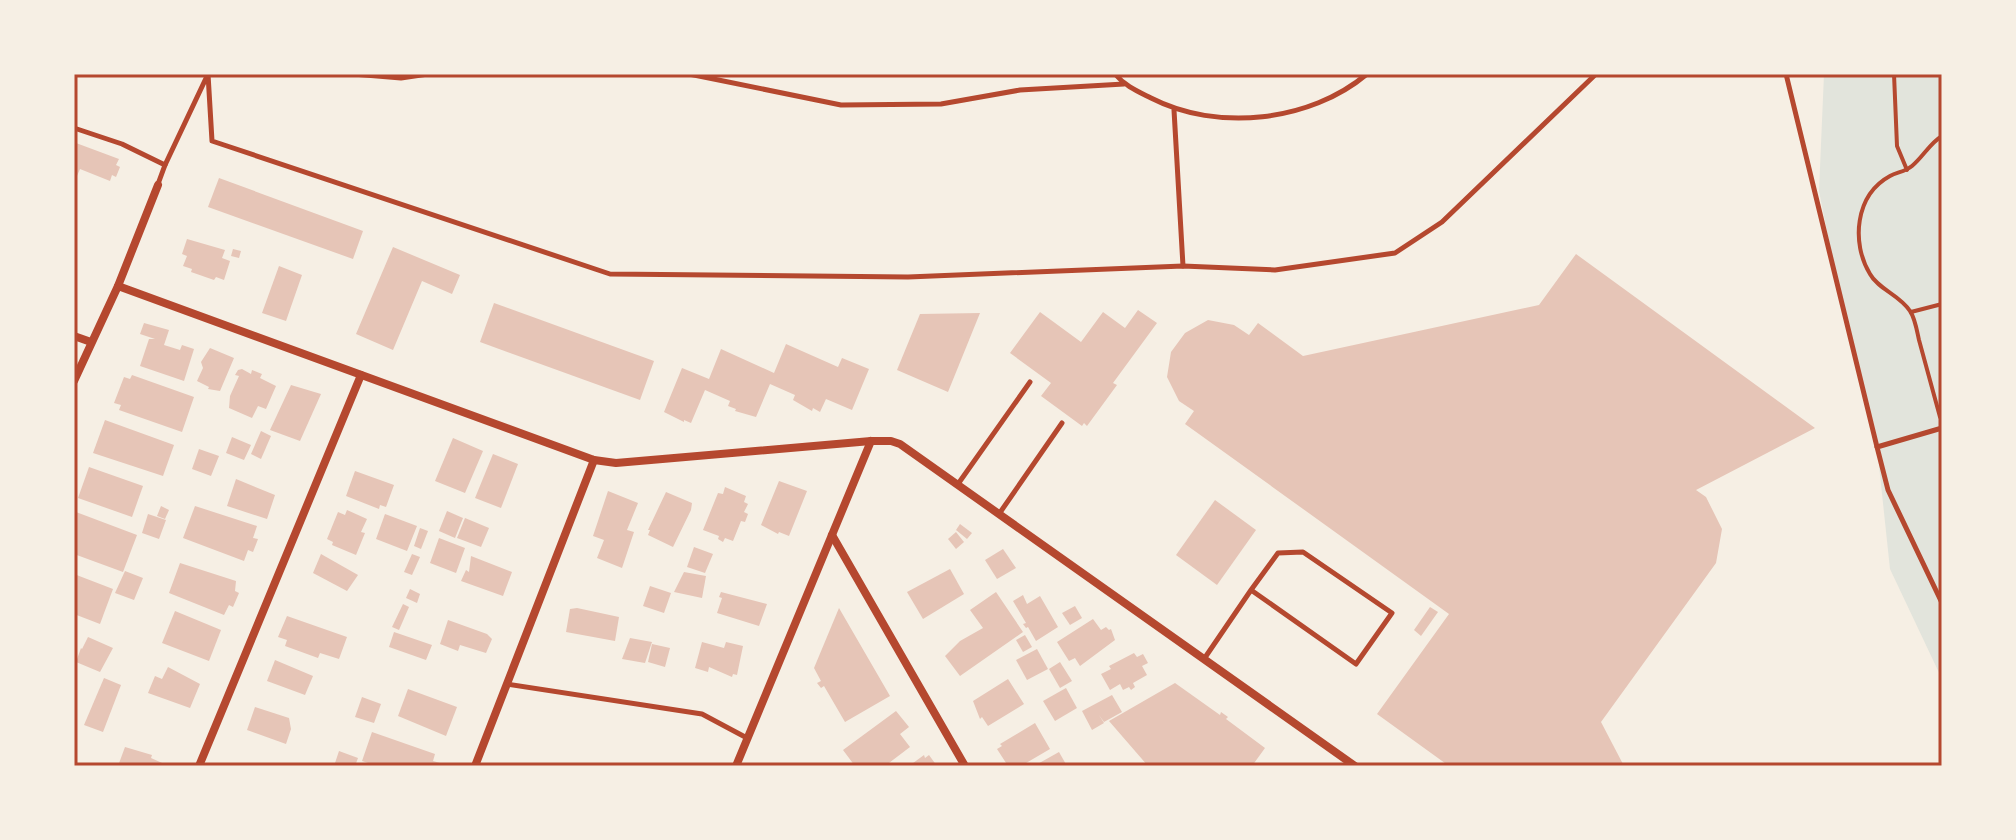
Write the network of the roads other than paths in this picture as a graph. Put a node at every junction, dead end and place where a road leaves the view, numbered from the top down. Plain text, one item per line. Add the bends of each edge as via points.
1 (208, 74) edge
2 (353, 74) edge
3 (428, 74) edge
4 (689, 74) edge
5 (1115, 74) edge
6 (1367, 74) edge
7 (1596, 74) edge
8 (1786, 74) edge
9 (1124, 84) junction
10 (1174, 110) junction
11 (74, 128) edge
12 (165, 165) junction
13 (158, 185) joint
14 (1183, 266) junction
15 (118, 286) junction
16 (74, 336) edge
17 (91, 342) junction
18 (361, 375) junction
19 (74, 381) edge
20 (1030, 382) dead end
21 (1062, 423) dead end
22 (1942, 426) edge
23 (871, 441) junction
24 (1877, 447) junction
25 (594, 460) junction
26 (958, 485) junction
27 (999, 514) junction
28 (832, 535) junction
29 (1251, 590) junction
30 (1942, 603) edge
31 (1204, 659) junction
32 (506, 684) junction
33 (747, 738) junction
34 (199, 766) edge
35 (475, 766) edge
36 (736, 766) edge
37 (965, 766) edge
38 (1355, 766) edge

1 - 12 lane
1 - 14 lane via 212,141 610,274 908,277
2 - 3 lane
4 - 9 lane via 841,105 941,104 1020,90
5 - 9 lane
6 - 10 lane via 1322,101 1281,114 1217,116
7 - 14 lane via 1442,222 1395,253 1275,270
8 - 24 lane
9 - 10 lane
10 - 14 lane
11 - 12 lane
12 - 13 lane
13 - 15 street
15 - 17 street
15 - 18 street
16 - 17 street
17 - 19 street
18 - 25 street
18 - 34 street
20 - 26 lane
21 - 27 lane
22 - 24 lane
23 - 25 street via 616,463
23 - 26 street via 900,444
23 - 28 street
24 - 30 lane via 1888,490
25 - 32 street
26 - 27 street
27 - 31 street
28 - 33 street
28 - 37 street
29 - 29 lane via 1356,664 1392,613 1303,552 1278,553
29 - 31 lane
31 - 38 street
32 - 33 lane via 702,714
32 - 35 street
33 - 36 street

